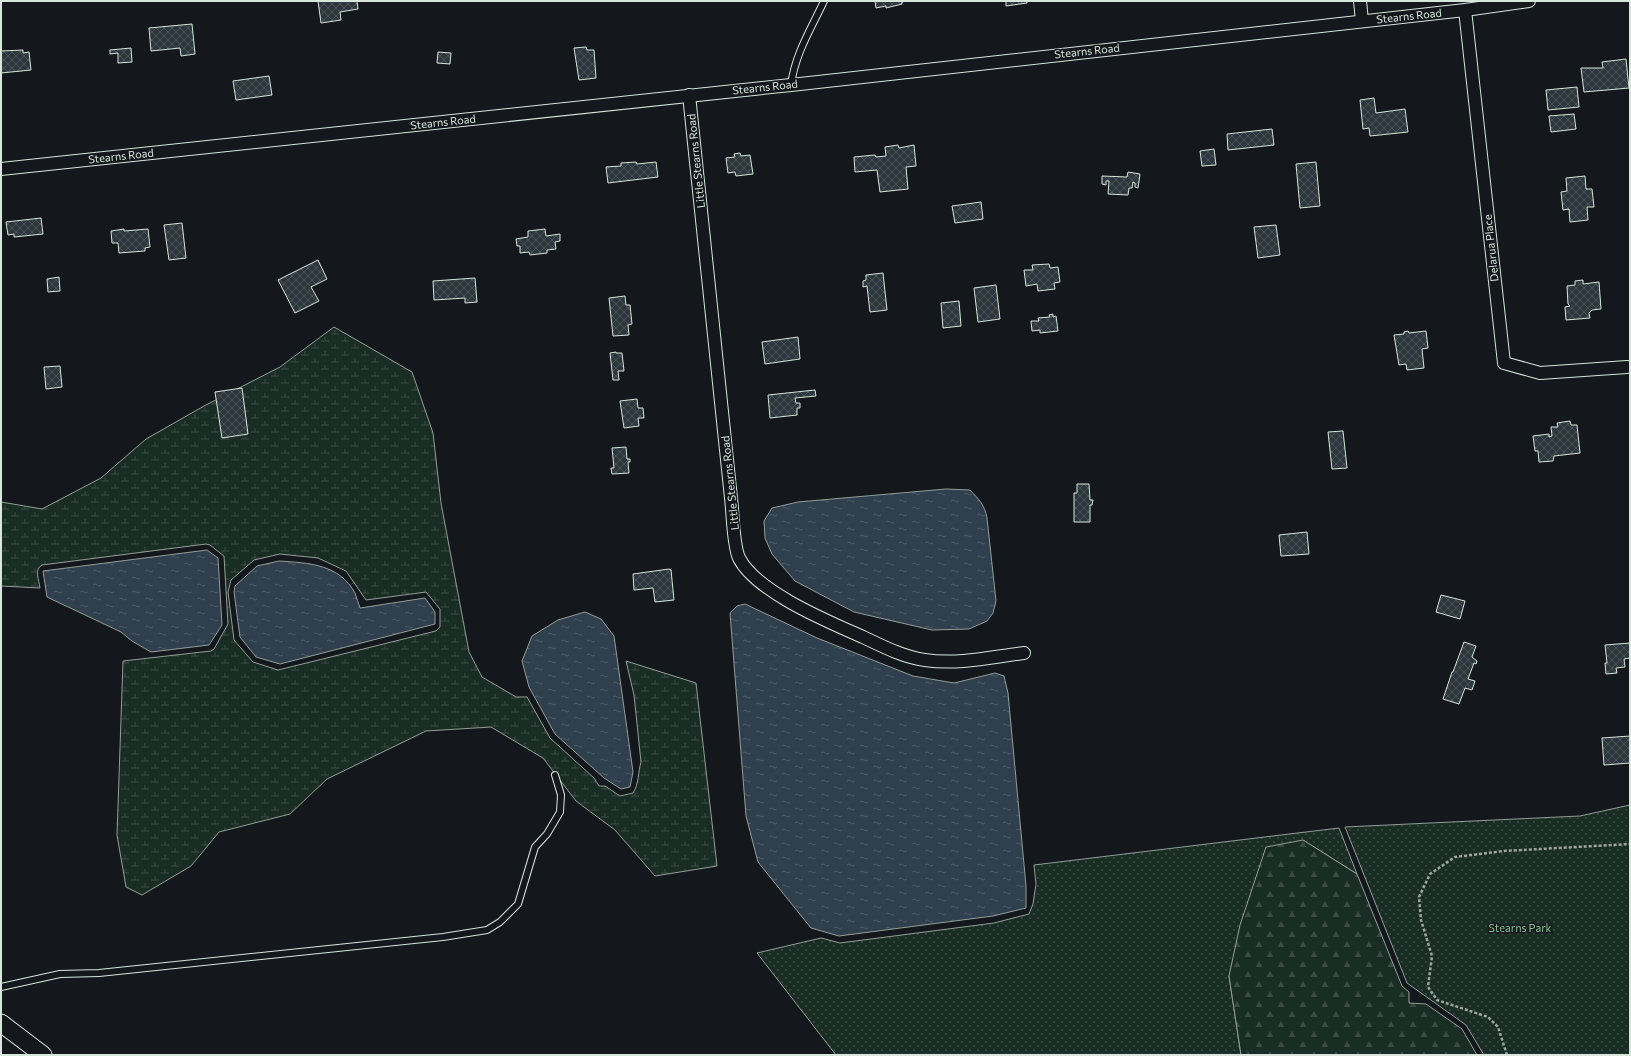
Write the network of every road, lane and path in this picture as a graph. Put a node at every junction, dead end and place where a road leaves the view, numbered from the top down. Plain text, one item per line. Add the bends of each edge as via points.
1 (824, 1) edge
2 (1360, 1) edge
3 (1529, 1) edge
4 (1465, 10) junction
5 (1362, 21) junction
6 (791, 85) junction
7 (689, 95) junction
8 (1, 169) edge
9 (1627, 367) dead end
10 (1024, 653) dead end
11 (555, 775) dead end
12 (1630, 844) edge
13 (1, 987) edge
14 (1, 1023) edge
15 (44, 1055) edge
16 (1507, 1055) edge

1 - 6 lane via 796,60
2 - 5 street
3 - 4 street, Stearns Road
4 - 5 street, Stearns Road
4 - 9 street, Delarua Place via 1504,363 1540,373
5 - 6 street, Stearns Road
6 - 7 street, Stearns Road
7 - 8 street, Stearns Road
7 - 10 street, Little Stearns Road via 739,558 761,582 781,597 822,619 898,653 923,660 940,661
11 - 13 lane via 561,795 560,812 547,834 535,847 518,904 500,922 487,930 443,937 99,973 60,974
12 - 16 path via 1504,851 1455,857 1430,874 1419,897 1421,920 1432,956 1428,987 1436,1000 1488,1017 1498,1028
14 - 15 main road

